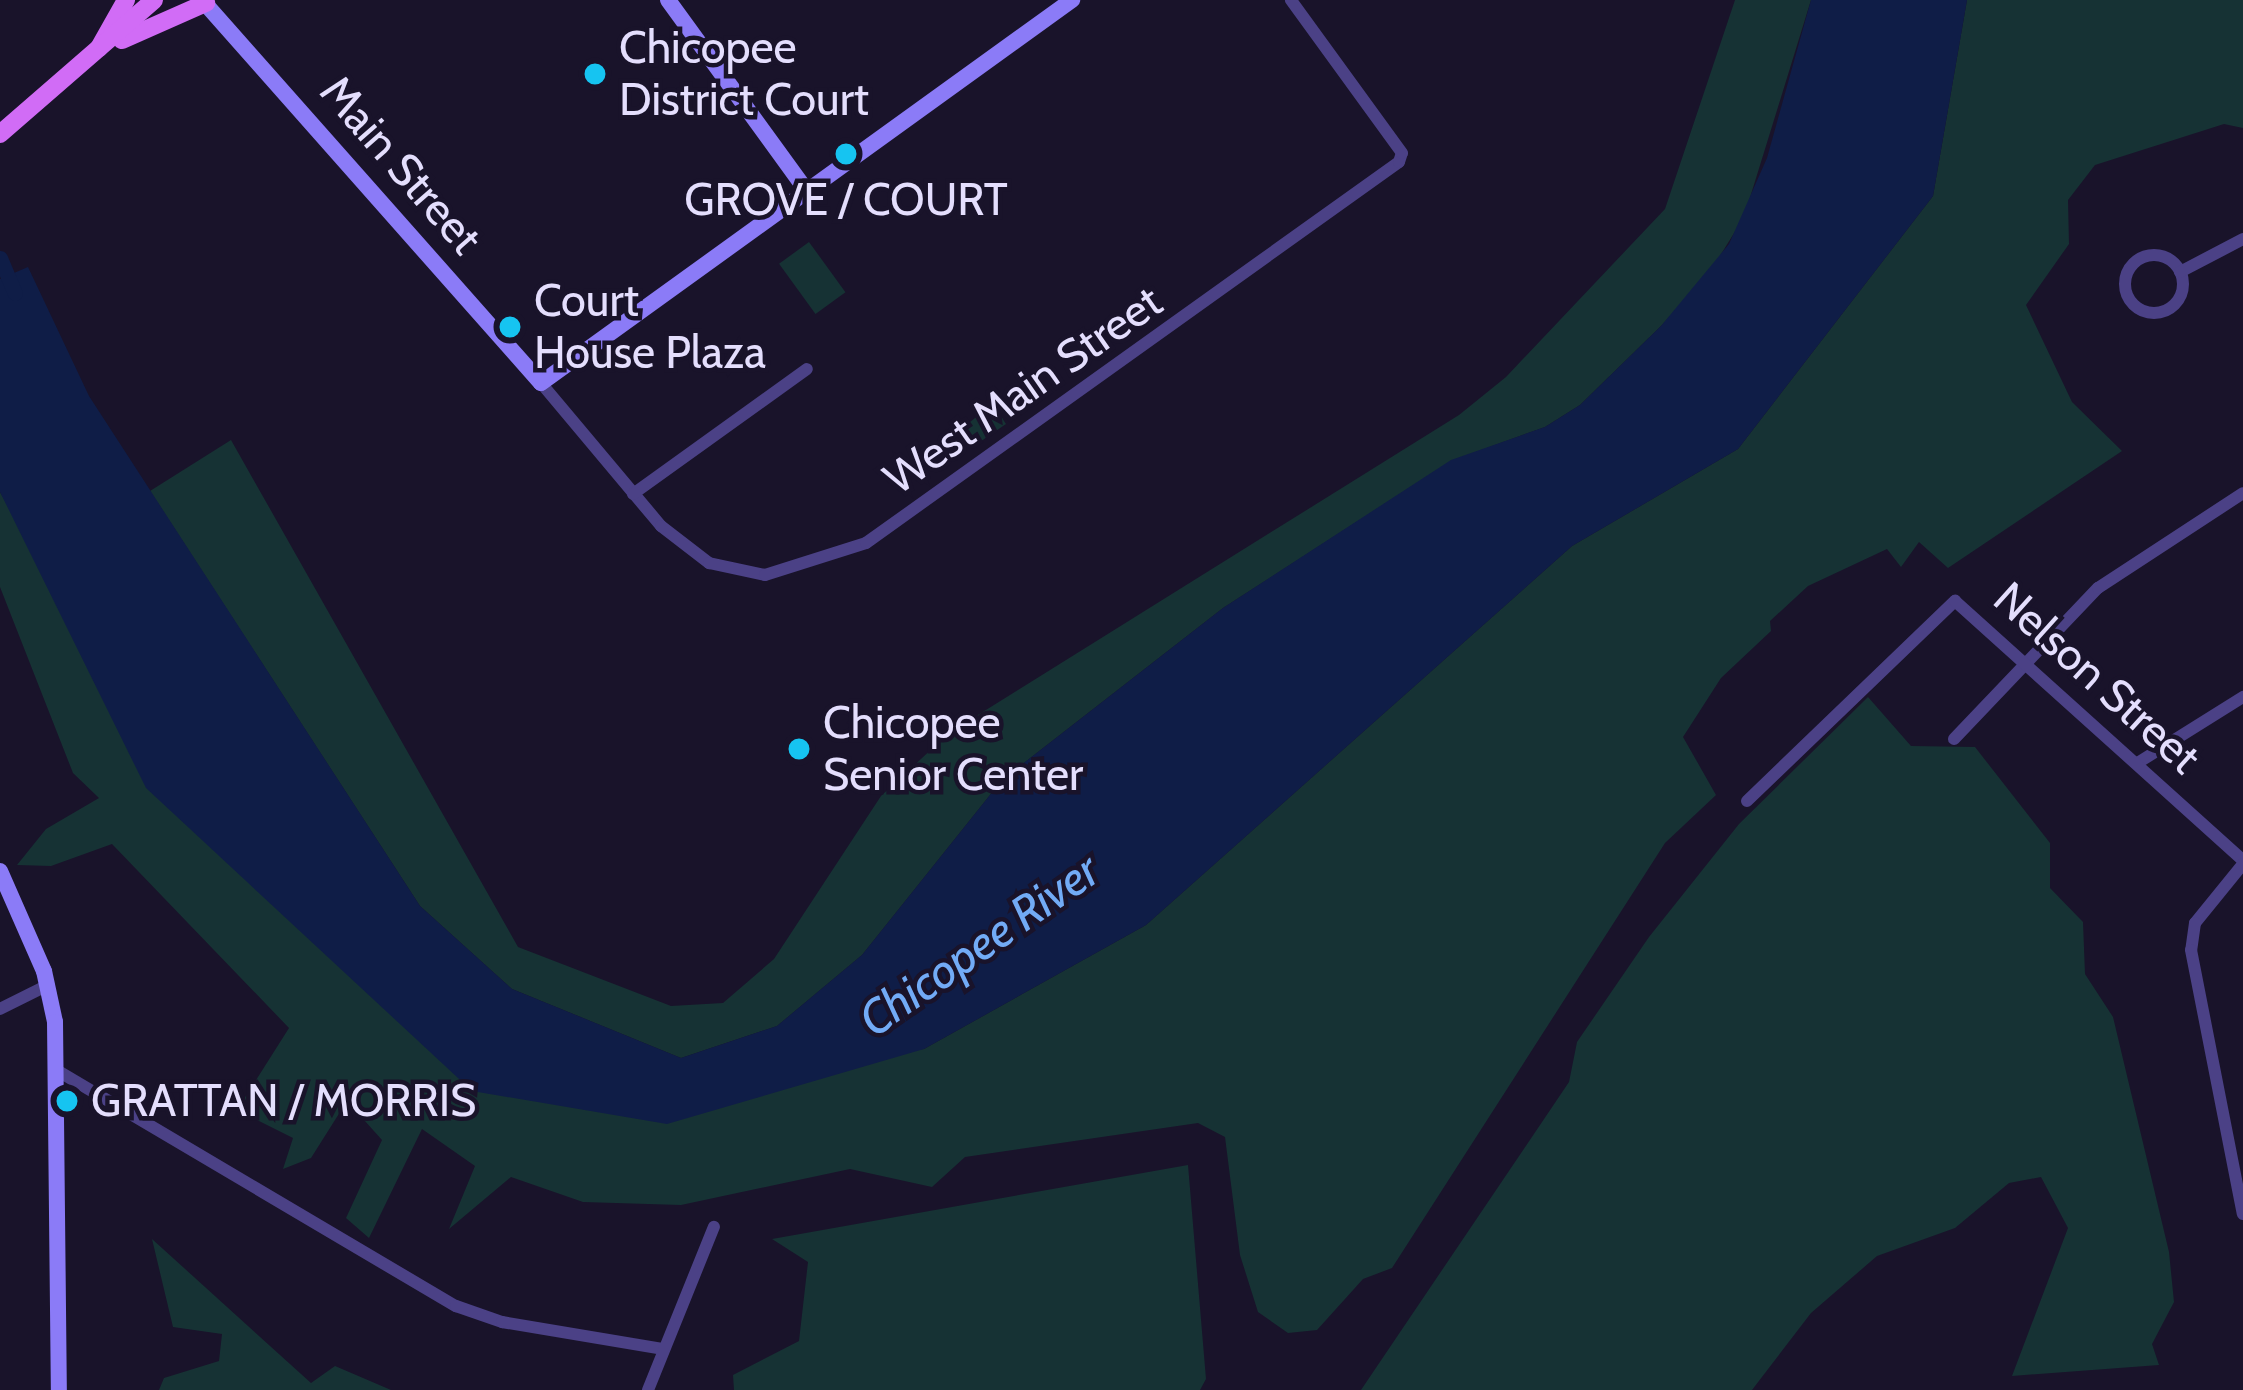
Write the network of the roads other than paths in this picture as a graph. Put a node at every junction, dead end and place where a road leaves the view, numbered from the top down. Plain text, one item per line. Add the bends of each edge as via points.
1 (126, 0) edge
2 (154, 0) edge
3 (668, 0) edge
4 (1072, 0) edge
5 (1291, 0) edge
6 (207, 1) edge
7 (104, 48) junction
8 (0, 134) edge
9 (807, 191) junction
10 (2243, 239) edge
11 (2180, 272) junction
12 (808, 369) dead end
13 (541, 383) junction
14 (2243, 493) edge
15 (633, 494) junction
16 (681, 545) joint
17 (2025, 664) junction
18 (2243, 698) edge
19 (1954, 739) dead end
20 (2139, 762) junction
21 (1748, 800) dead end
22 (2243, 862) edge
23 (0, 871) edge
24 (48, 985) junction
25 (0, 1010) edge
26 (58, 1071) junction
27 (2243, 1214) edge
28 (714, 1227) dead end
29 (664, 1349) junction
30 (59, 1390) edge
31 (648, 1390) edge

1 - 7 main road
2 - 7 main road
3 - 9 main road
4 - 9 main road
5 - 16 street, West Main Street via 1402,153 1381,178 866,543 765,574 722,568
6 - 7 main road
6 - 13 main road, Main Street
7 - 8 main road
9 - 13 main road
10 - 11 street
11 - 11 street via 2148,256 2131,266 2126,293 2137,308 2164,311 2182,291
12 - 15 street
13 - 15 street, Main Street
14 - 17 street via 2098,588
15 - 16 street, Main Street
17 - 19 street
17 - 20 street, Nelson Street
17 - 21 street, Nelson Street via 1955,601
18 - 20 street
20 - 22 street, Nelson Street
22 - 27 street via 2195,923 2191,950
23 - 24 main road
24 - 25 street
24 - 26 main road
26 - 29 street via 456,1306 502,1322
26 - 30 main road
28 - 29 street
29 - 31 street

